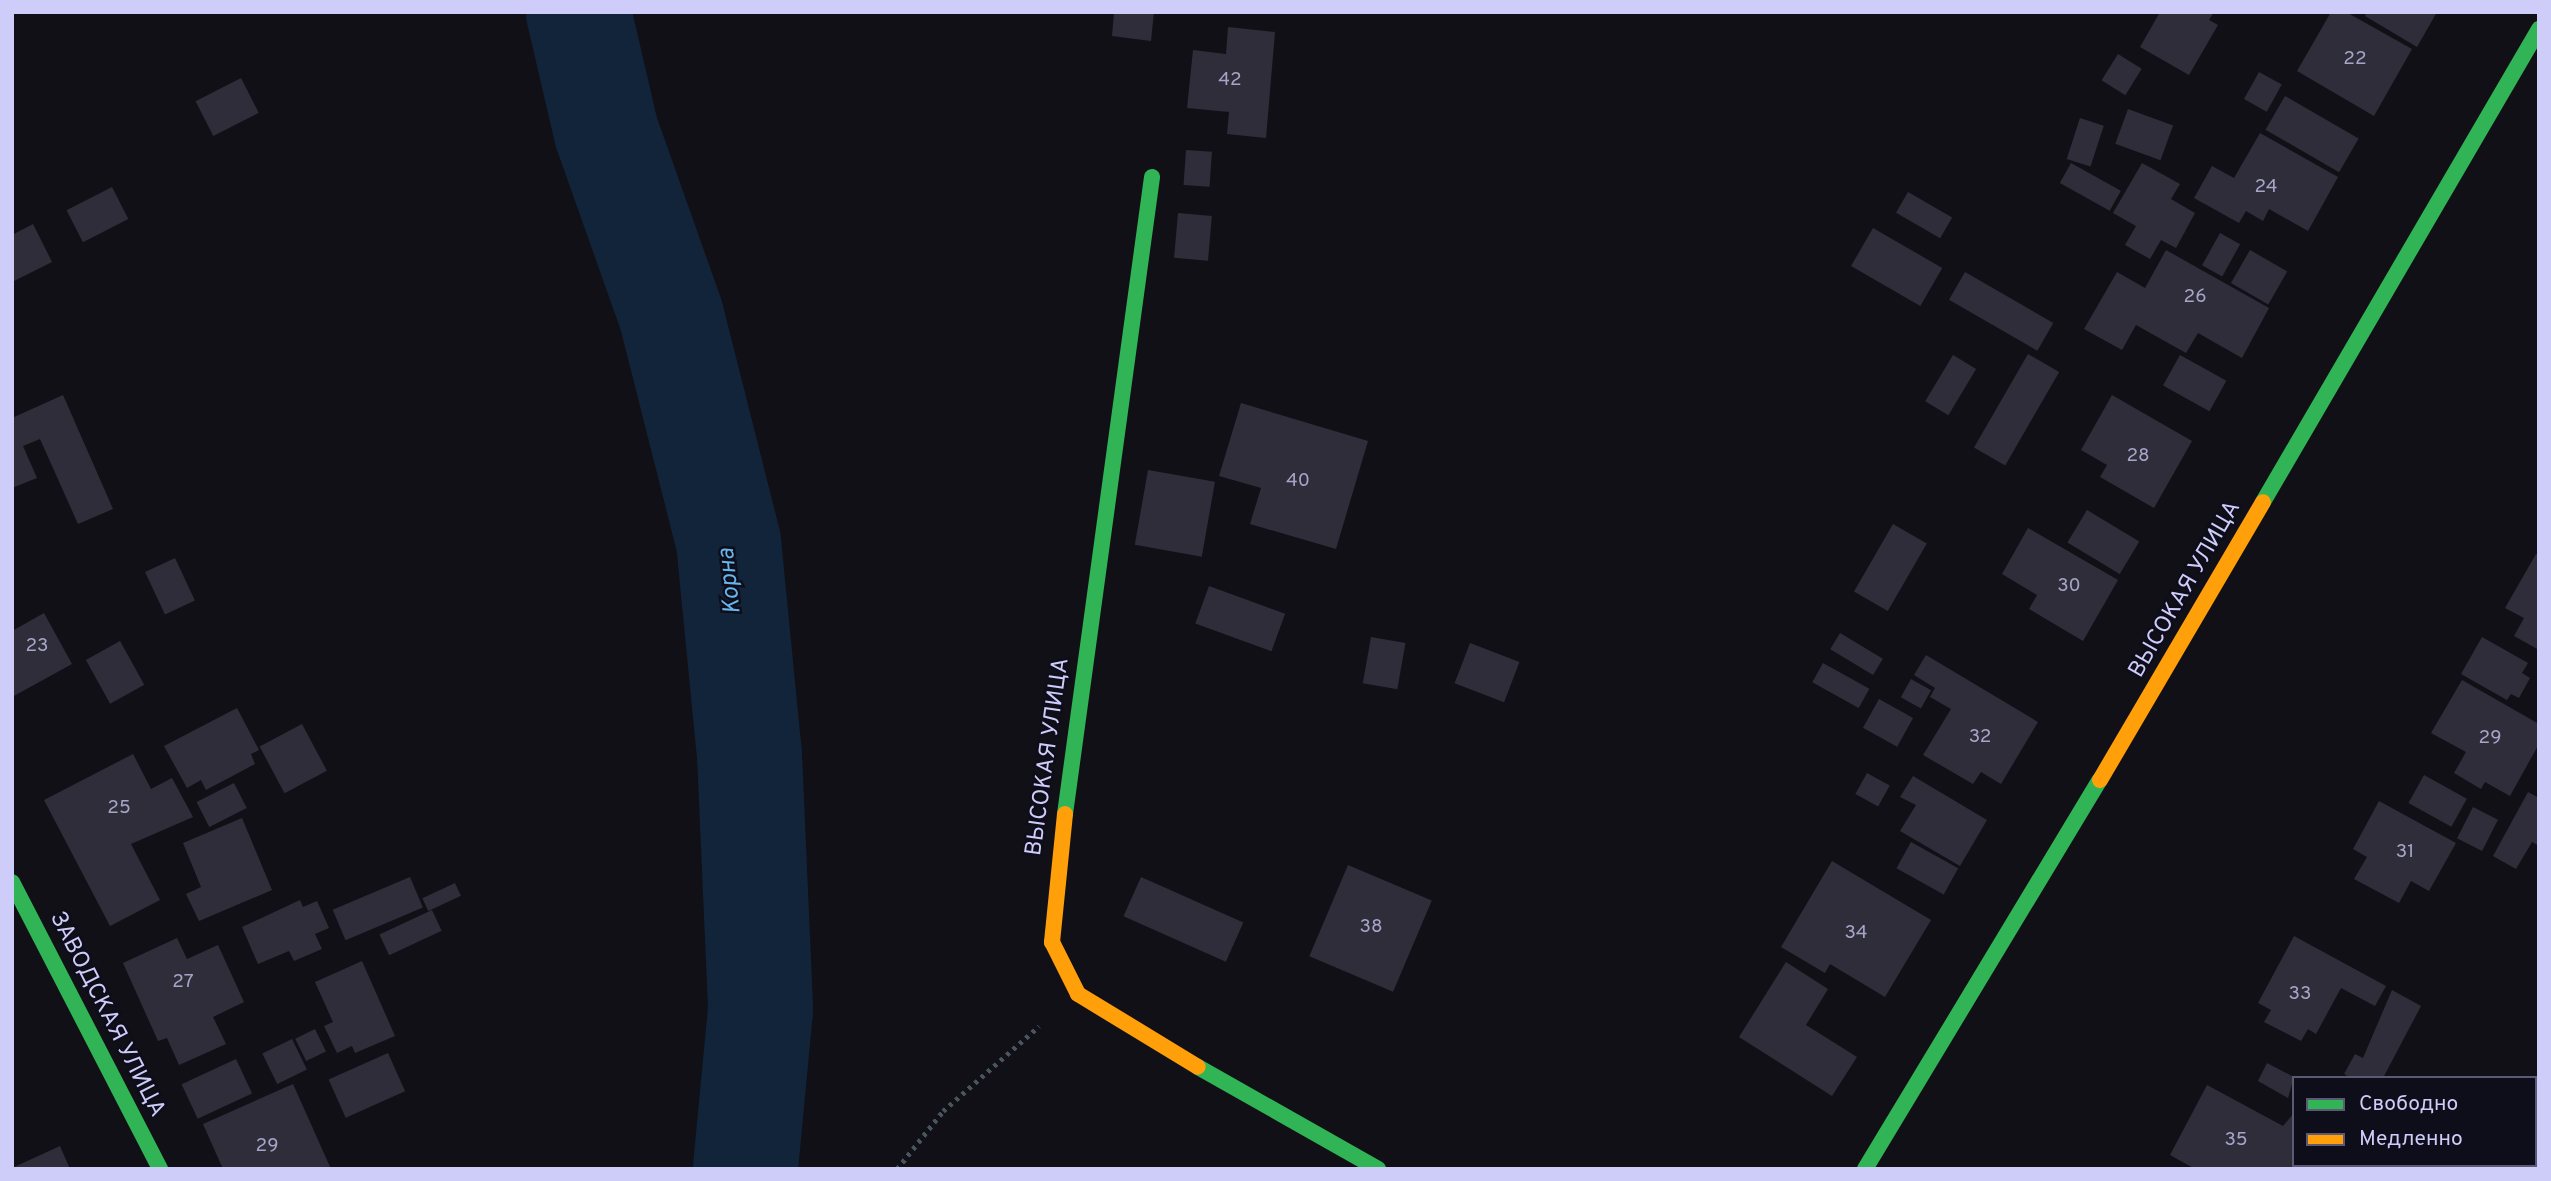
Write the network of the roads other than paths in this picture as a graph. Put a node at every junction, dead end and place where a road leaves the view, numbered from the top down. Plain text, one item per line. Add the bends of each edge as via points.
1 (2539, 29) edge
2 (1152, 177) dead end
3 (12, 883) edge
4 (160, 1169) edge
5 (1378, 1169) edge
6 (1865, 1169) edge

1 - 6 street, ВЫСОКАЯ УЛИЦА via 2063,844
2 - 5 street, ВЫСОКАЯ УЛИЦА via 1053,898 1052,942 1078,994 1125,1028
3 - 4 street, ЗАВОДСКАЯ УЛИЦА

